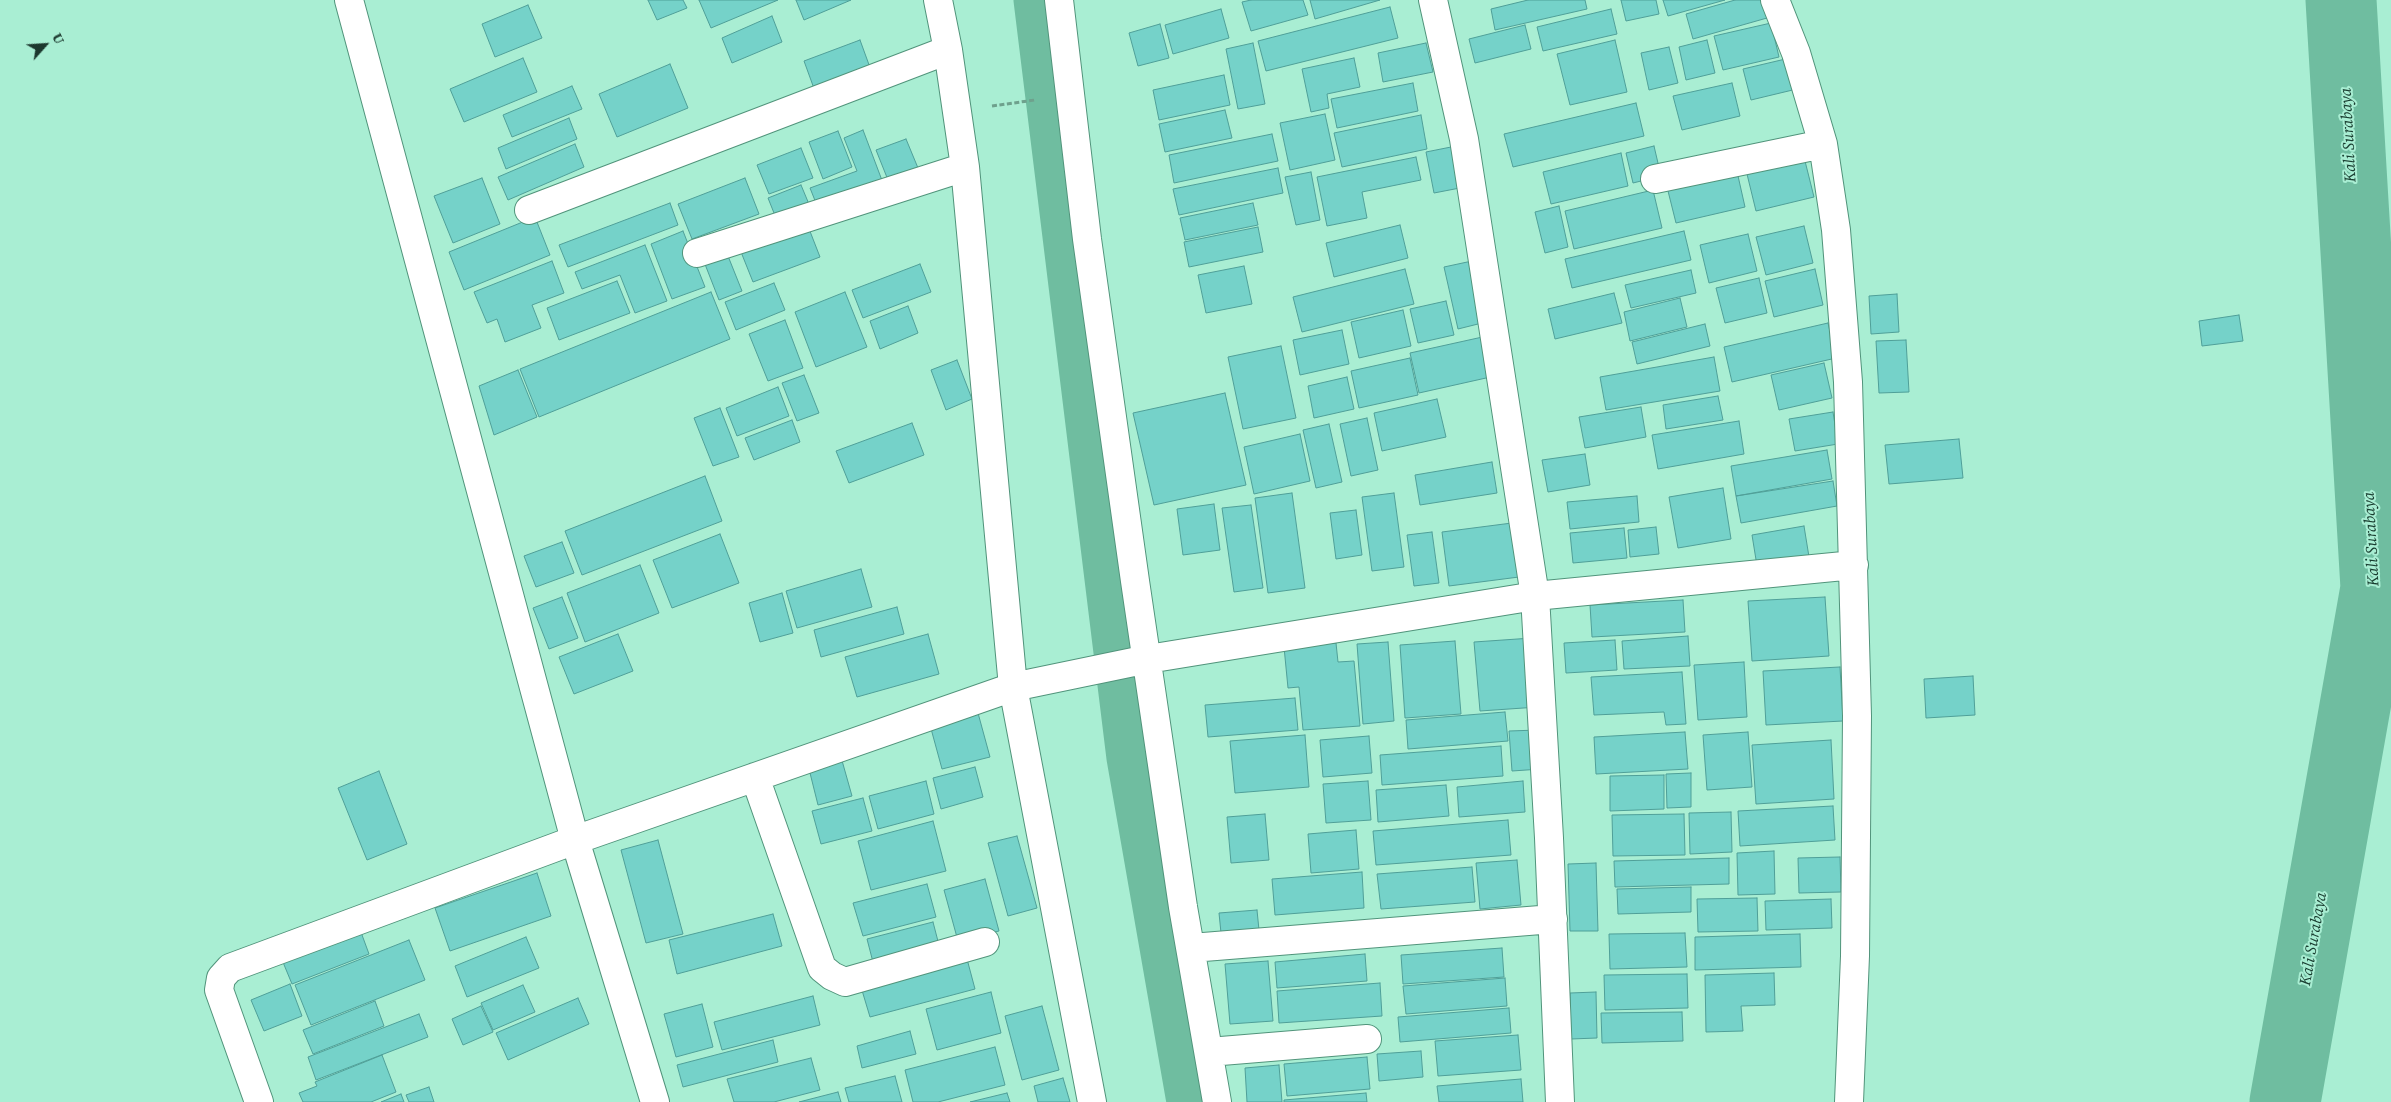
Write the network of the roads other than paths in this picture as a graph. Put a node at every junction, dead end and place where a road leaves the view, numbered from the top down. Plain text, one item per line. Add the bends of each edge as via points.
1 (349, 0) edge
2 (938, 0) edge
3 (1059, 0) edge
4 (1433, 0) edge
5 (1775, 0) edge
6 (948, 50) junction
7 (1823, 144) junction
8 (965, 167) junction
9 (1655, 179) dead end
10 (530, 210) dead end
11 (697, 253) dead end
12 (1854, 565) junction
13 (1535, 596) junction
14 (1142, 660) junction
15 (1013, 687) junction
16 (755, 777) junction
17 (574, 840) junction
18 (1553, 919) junction
19 (985, 942) dead end
20 (1191, 948) junction
21 (1367, 1039) dead end
22 (1209, 1052) junction
23 (259, 1102) edge
24 (655, 1102) edge
25 (1092, 1102) edge
26 (1217, 1102) edge
27 (1560, 1102) edge
28 (1849, 1102) edge

1 - 17 street
2 - 6 street
3 - 14 street via 1135,582
4 - 13 street via 1464,139
5 - 7 street via 1796,53
6 - 8 street
6 - 10 street
7 - 9 street
7 - 12 street via 1836,230 1848,382
8 - 11 street
8 - 15 street
12 - 13 street
12 - 28 street via 1857,716 1855,936
13 - 14 street
13 - 18 street
14 - 15 street
14 - 20 street
15 - 16 street
15 - 25 street
16 - 17 street
16 - 19 street via 822,968 832,976 845,982
17 - 23 street via 230,968 222,978 219,990
17 - 24 street
18 - 20 street
18 - 27 street
20 - 22 street
21 - 22 street
22 - 26 street

